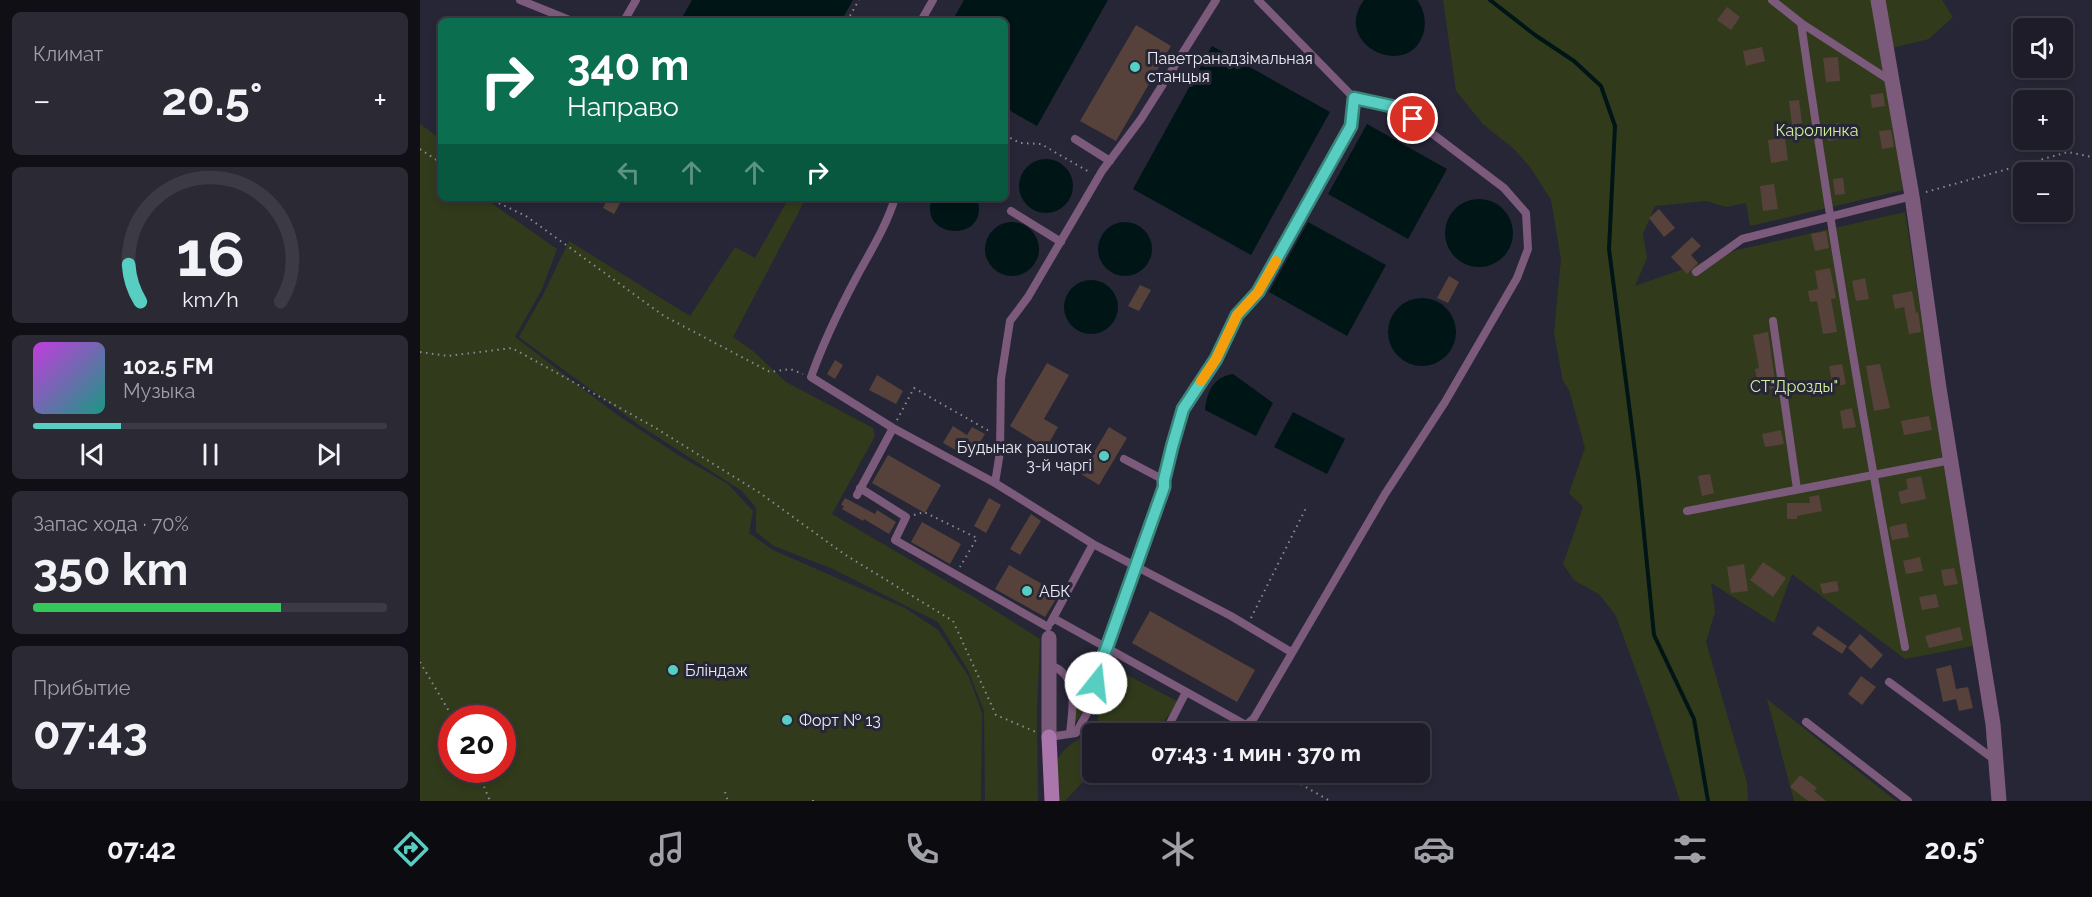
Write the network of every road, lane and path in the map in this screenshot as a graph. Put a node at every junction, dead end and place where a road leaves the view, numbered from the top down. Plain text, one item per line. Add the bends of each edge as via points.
1 (520, 0) edge
2 (636, 0) edge
3 (859, 0) edge
4 (933, 0) edge
5 (1216, 0) edge
6 (1258, 0) edge
7 (1772, 0) edge
8 (1878, 0) edge
9 (565, 18) edge
10 (626, 18) edge
11 (849, 18) edge
12 (923, 18) edge
13 (1801, 23) junction
14 (1891, 81) junction
15 (1354, 98) junction
16 (1008, 137) edge
17 (1075, 139) dead end
18 (420, 149) edge
19 (2092, 157) edge
20 (438, 161) edge
21 (1110, 161) junction
22 (1099, 177) junction
23 (1912, 196) junction
24 (494, 201) edge
25 (894, 201) edge
26 (1011, 211) dead end
27 (1829, 216) junction
28 (1061, 242) junction
29 (1696, 272) dead end
30 (1773, 321) dead end
31 (420, 352) edge
32 (811, 377) junction
33 (893, 428) junction
34 (1000, 438) junction
35 (1124, 459) dead end
36 (1951, 460) junction
37 (1873, 475) junction
38 (1164, 480) junction
39 (995, 483) junction
40 (1797, 489) junction
41 (1306, 508) dead end
42 (1687, 511) dead end
43 (906, 517) junction
44 (1093, 544) junction
45 (1137, 566) junction
46 (955, 574) junction
47 (1053, 618) junction
48 (1247, 626) junction
49 (1049, 632) junction
50 (1107, 647) junction
51 (1905, 647) dead end
52 (1291, 652) junction
53 (420, 662) edge
54 (1050, 665) junction
55 (1889, 682) dead end
56 (1186, 692) junction
57 (445, 705) edge
58 (1806, 722) dead end
59 (1170, 723) dead end
60 (1070, 734) junction
61 (1049, 737) junction
62 (1996, 760) junction
63 (482, 783) edge
64 (1299, 783) edge
65 (725, 792) dead end
66 (490, 801) edge
67 (728, 801) edge
68 (1052, 801) edge
69 (1330, 801) edge
70 (1908, 801) edge
71 (1999, 801) edge

1 - 9 lane
2 - 10 lane
3 - 11 path
4 - 12 lane
5 - 21 lane
6 - 15 lane
7 - 13 lane
8 - 14 street
13 - 14 lane
13 - 27 lane
14 - 23 street
15 - 38 lane via 1351,126 1258,292 1237,315 1216,359 1183,409
15 - 52 lane via 1391,106 1413,119 1504,188 1526,213 1528,249 1517,278 1445,402
16 - 22 path via 1020,143 1041,144
17 - 21 lane
18 - 20 path
19 - 23 path via 2068,152
21 - 22 lane
22 - 28 lane
23 - 27 lane
23 - 36 street
24 - 32 path via 526,216 664,316 770,372 790,369
25 - 32 lane via 888,221 855,280
26 - 28 lane
27 - 29 lane via 1742,239
27 - 37 lane
28 - 34 lane via 1011,321 1001,379
30 - 40 lane
31 - 61 path via 448,356 512,348 654,427 760,493 844,554 953,621 996,716
32 - 33 lane
33 - 34 path via 915,388
33 - 39 lane
33 - 43 lane via 859,491
34 - 39 lane
35 - 38 lane
36 - 37 lane
36 - 62 street
37 - 40 lane
37 - 51 lane
38 - 45 lane
39 - 44 lane
40 - 42 lane
41 - 48 path
43 - 46 lane via 895,540
43 - 46 path via 924,512 977,538
44 - 45 lane
44 - 47 lane
45 - 48 lane
45 - 50 lane
46 - 49 lane
47 - 49 lane
47 - 50 lane
48 - 52 lane
49 - 54 street
50 - 56 lane
50 - 60 lane via 1091,706 1076,733
52 - 56 lane via 1254,718 1246,725
53 - 57 path
54 - 60 lane via 1067,676 1073,693
54 - 61 street
55 - 62 lane
56 - 59 lane
58 - 70 lane
60 - 61 lane
61 - 68 street
62 - 71 street
63 - 66 path
64 - 69 path
65 - 67 path

